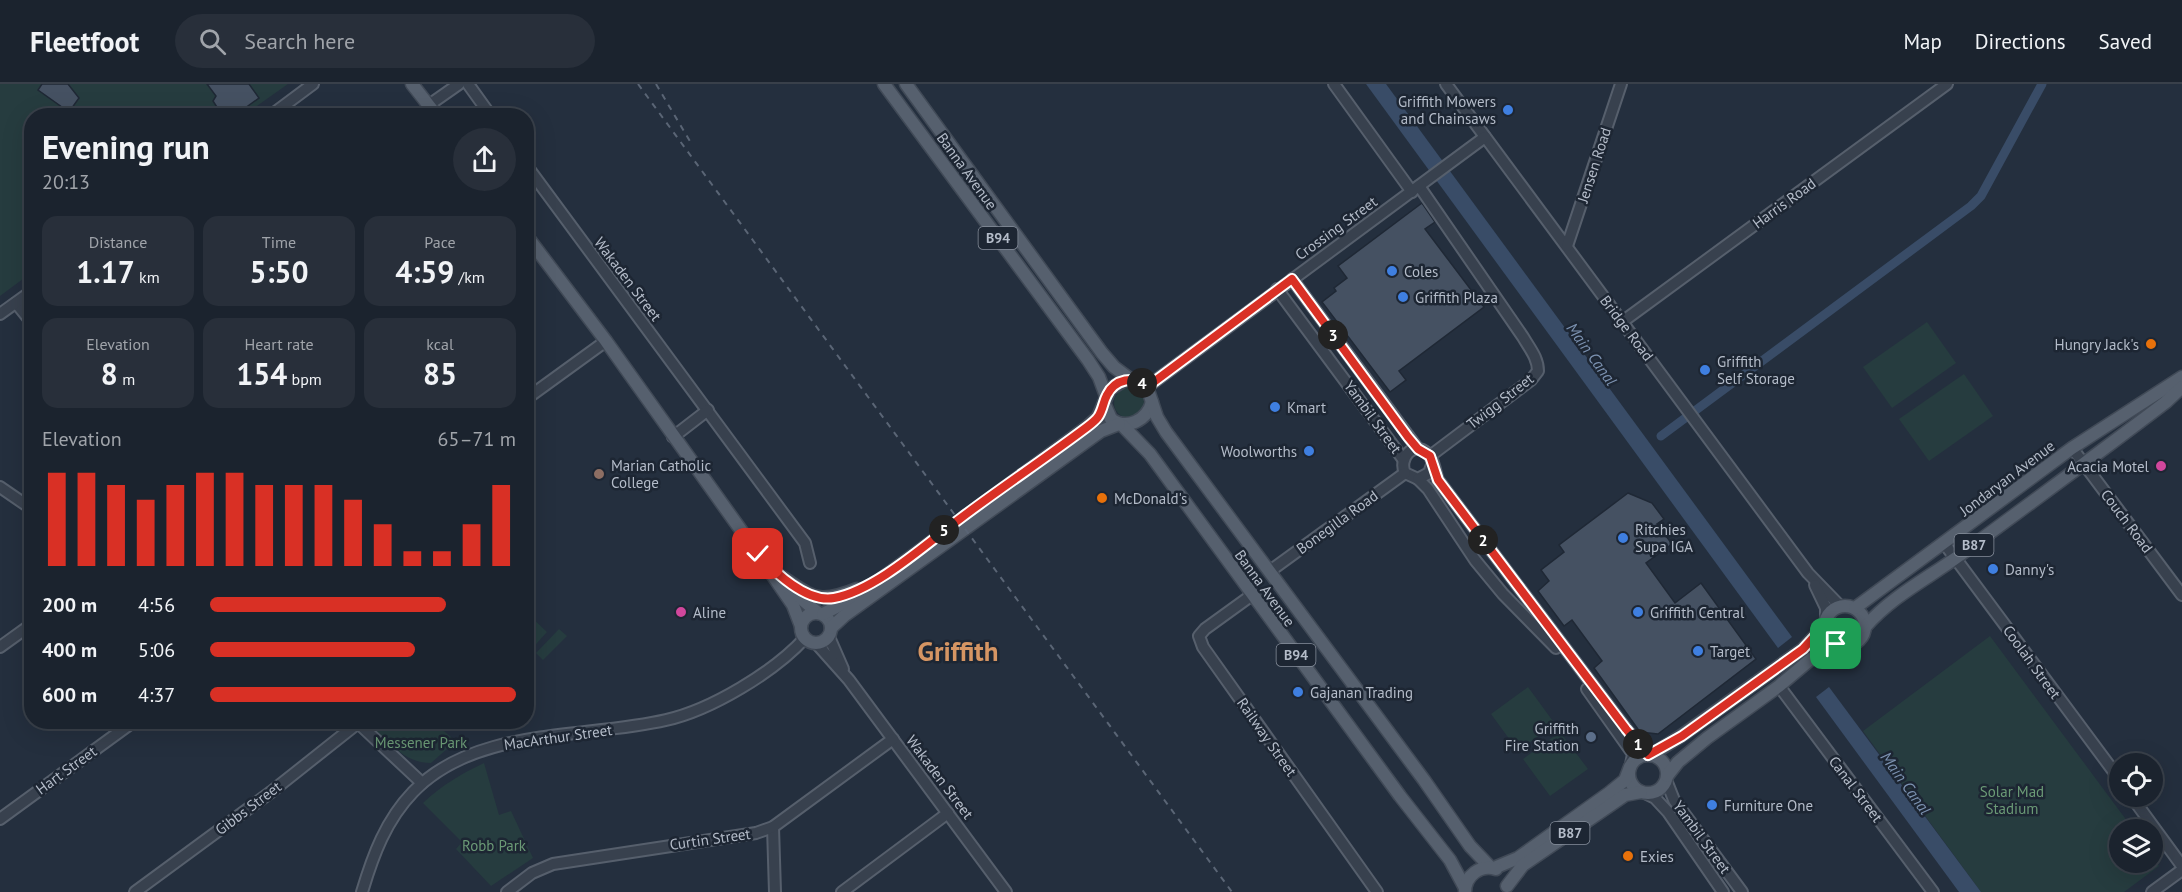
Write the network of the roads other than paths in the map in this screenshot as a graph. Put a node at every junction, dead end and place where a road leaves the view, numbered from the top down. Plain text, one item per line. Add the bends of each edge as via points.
1 (313, 84) edge
2 (412, 84) edge
3 (459, 84) edge
4 (468, 84) edge
5 (884, 84) edge
6 (906, 84) edge
7 (1334, 84) edge
8 (1446, 84) edge
9 (1621, 84) edge
10 (1947, 84) edge
11 (429, 105) junction
12 (281, 108) edge
13 (431, 108) edge
14 (485, 108) edge
15 (1485, 137) junction
16 (534, 176) edge
17 (1415, 189) junction
18 (534, 246) edge
19 (1567, 246) junction
20 (1292, 279) junction
21 (1277, 290) junction
22 (24, 297) edge
23 (16, 303) junction
24 (24, 313) edge
25 (0, 314) edge
26 (1622, 322) junction
27 (606, 341) junction
28 (2182, 377) edge
29 (1130, 379) junction
30 (1147, 387) junction
31 (2182, 387) edge
32 (534, 393) edge
33 (1105, 399) junction
34 (1152, 402) junction
35 (708, 410) junction
36 (1121, 424) junction
37 (673, 437) junction
38 (2072, 448) junction
39 (1418, 449) junction
40 (1403, 459) junction
41 (1431, 460) junction
42 (2085, 464) junction
43 (1405, 473) junction
44 (1418, 479) junction
45 (0, 487) edge
46 (24, 504) edge
47 (1944, 543) junction
48 (758, 554) junction
49 (1956, 558) junction
50 (810, 563) dead end
51 (1270, 571) junction
52 (1808, 573) junction
53 (777, 574) junction
54 (880, 579) junction
55 (1514, 582) junction
56 (1252, 595) junction
57 (2182, 595) edge
58 (1840, 606) junction
59 (1855, 608) junction
60 (820, 614) junction
61 (1825, 622) junction
62 (1865, 627) junction
63 (24, 630) edge
64 (1539, 631) junction
65 (830, 632) junction
66 (807, 636) junction
67 (1841, 646) junction
68 (0, 647) edge
69 (1807, 654) junction
70 (849, 680) junction
71 (1779, 686) junction
72 (123, 729) edge
73 (349, 729) edge
74 (365, 729) edge
75 (893, 740) junction
76 (1649, 755) junction
77 (2109, 765) edge
78 (1631, 766) junction
79 (1667, 778) junction
80 (422, 783) junction
81 (1643, 792) junction
82 (2139, 807) edge
83 (948, 813) junction
84 (0, 819) edge
85 (773, 828) junction
86 (2182, 866) edge
87 (1492, 867) junction
88 (2182, 870) edge
89 (1507, 889) edge
90 (1465, 890) edge
91 (135, 892) edge
92 (362, 892) edge
93 (507, 892) edge
94 (776, 892) edge
95 (842, 892) edge
96 (1006, 892) edge
97 (1377, 892) edge
98 (1723, 892) edge
99 (1742, 892) edge
100 (1933, 892) edge
101 (2152, 892) edge

1 - 12 street
2 - 11 main road
3 - 11 street
4 - 14 street
5 - 33 main road, Banna Avenue / B94 via 1088,360 1099,377
6 - 29 main road, Banna Avenue / B94 via 1102,353
7 - 17 street, Twigg Street
8 - 15 street, Bridge Road
9 - 19 street, Jensen Road
10 - 26 street, Harris Road
11 - 13 main road
15 - 17 street, Crossing Street
15 - 19 street, Bridge Road
16 - 35 street, Wakaden Street
17 - 20 street, Crossing Street
17 - 41 street, Twigg Street via 1538,365 1531,380
18 - 27 main road, Wakaden Street
19 - 26 street, Bridge Road
20 - 21 street, Crossing Street
20 - 39 street, Yambil Street
21 - 30 street, Crossing Street
21 - 40 street, Yambil Street
22 - 23 street
23 - 24 street
23 - 25 street
26 - 52 street, Bridge Road
27 - 32 street
27 - 37 main road, Wakaden Street
28 - 38 main road, Jondaryan Avenue / B87
29 - 30 main road, B94
29 - 33 main road via 1116,384
30 - 34 main road, B94
31 - 42 main road, B87
33 - 36 main road, B94 via 1108,415
33 - 54 main road via 1098,417 1087,427
34 - 36 main road via 1143,418
34 - 51 main road, Banna Avenue / B94 via 1166,432
35 - 37 street
35 - 50 street, Wakaden Street via 805,543
36 - 56 main road, Banna Avenue / B94 via 1150,454
36 - 65 main road via 1101,431 964,528
37 - 48 main road, Wakaden Street
38 - 42 street, Couch Road
38 - 47 main road, Jondaryan Avenue / B87
39 - 40 street
39 - 41 street
40 - 43 street
41 - 44 street via 1430,473
41 - 55 street via 1438,480
42 - 49 main road, B87
42 - 57 street, Couch Road
43 - 44 street
43 - 51 street, Bonegilla Road
44 - 64 street via 1475,560
45 - 46 street
47 - 49 street, Coolah Street
47 - 59 main road, Jondaryan Avenue / B87
48 - 53 main road, Wakaden Street
48 - 66 main road, Wakaden Street via 793,605
49 - 62 main road, B87 via 1892,600
49 - 77 street, Coolah Street
51 - 87 main road, Banna Avenue / B94 via 1470,846
52 - 58 street, Bridge Road
52 - 61 street, Bridge Road via 1826,608
53 - 54 main road via 801,591 821,598 834,598
53 - 60 main road, Wakaden Street via 797,597
54 - 60 main road
55 - 64 street via 1510,592
55 - 76 street
56 - 90 main road, Banna Avenue / B94 via 1450,860
56 - 97 street, Railway Street via 1205,629 1199,636 1203,647
58 - 59 main road
58 - 61 main road, B87 via 1829,613
59 - 62 main road
60 - 65 main road via 829,620
60 - 66 main road via 805,618
61 - 67 main road via 1827,637
61 - 69 main road, B87
62 - 67 main road, B87 via 1860,639
63 - 68 street
64 - 78 street via 1552,642 1627,743 1633,754
65 - 66 main road
65 - 70 street, Wakaden Street
66 - 70 street, Wakaden Street
66 - 80 street, MacArthur Street via 760,675 697,710 667,720 493,746 465,757
67 - 69 main road, B87
69 - 71 main road, B87 via 1794,674
69 - 76 main road, B87 via 1785,662
70 - 75 street, Wakaden Street
71 - 79 main road, B87 via 1707,738 1678,762
71 - 100 street, Canal Street
72 - 84 street, Hart Street
73 - 91 street, Gibbs Street
74 - 80 street
75 - 83 street, Wakaden Street
75 - 85 street, Curtin Street
76 - 78 main road, B87 via 1641,756
76 - 79 main road via 1662,760
78 - 81 main road via 1631,784
78 - 87 main road, B87 via 1625,780 1609,793 1518,858
79 - 81 main road, B87 via 1658,790
79 - 99 street, Yambil Street via 1674,800
80 - 92 street, MacArthur Street via 379,841
81 - 89 main road, B87 via 1618,799 1522,866
81 - 98 street, Yambil Street via 1668,812
82 - 86 street
83 - 95 street
83 - 96 street, Wakaden Street
85 - 93 street, Curtin Street via 553,864 532,873
85 - 94 street
87 - 89 main road, B87 via 1504,876
87 - 90 main road, B87 via 1474,873
88 - 101 street

